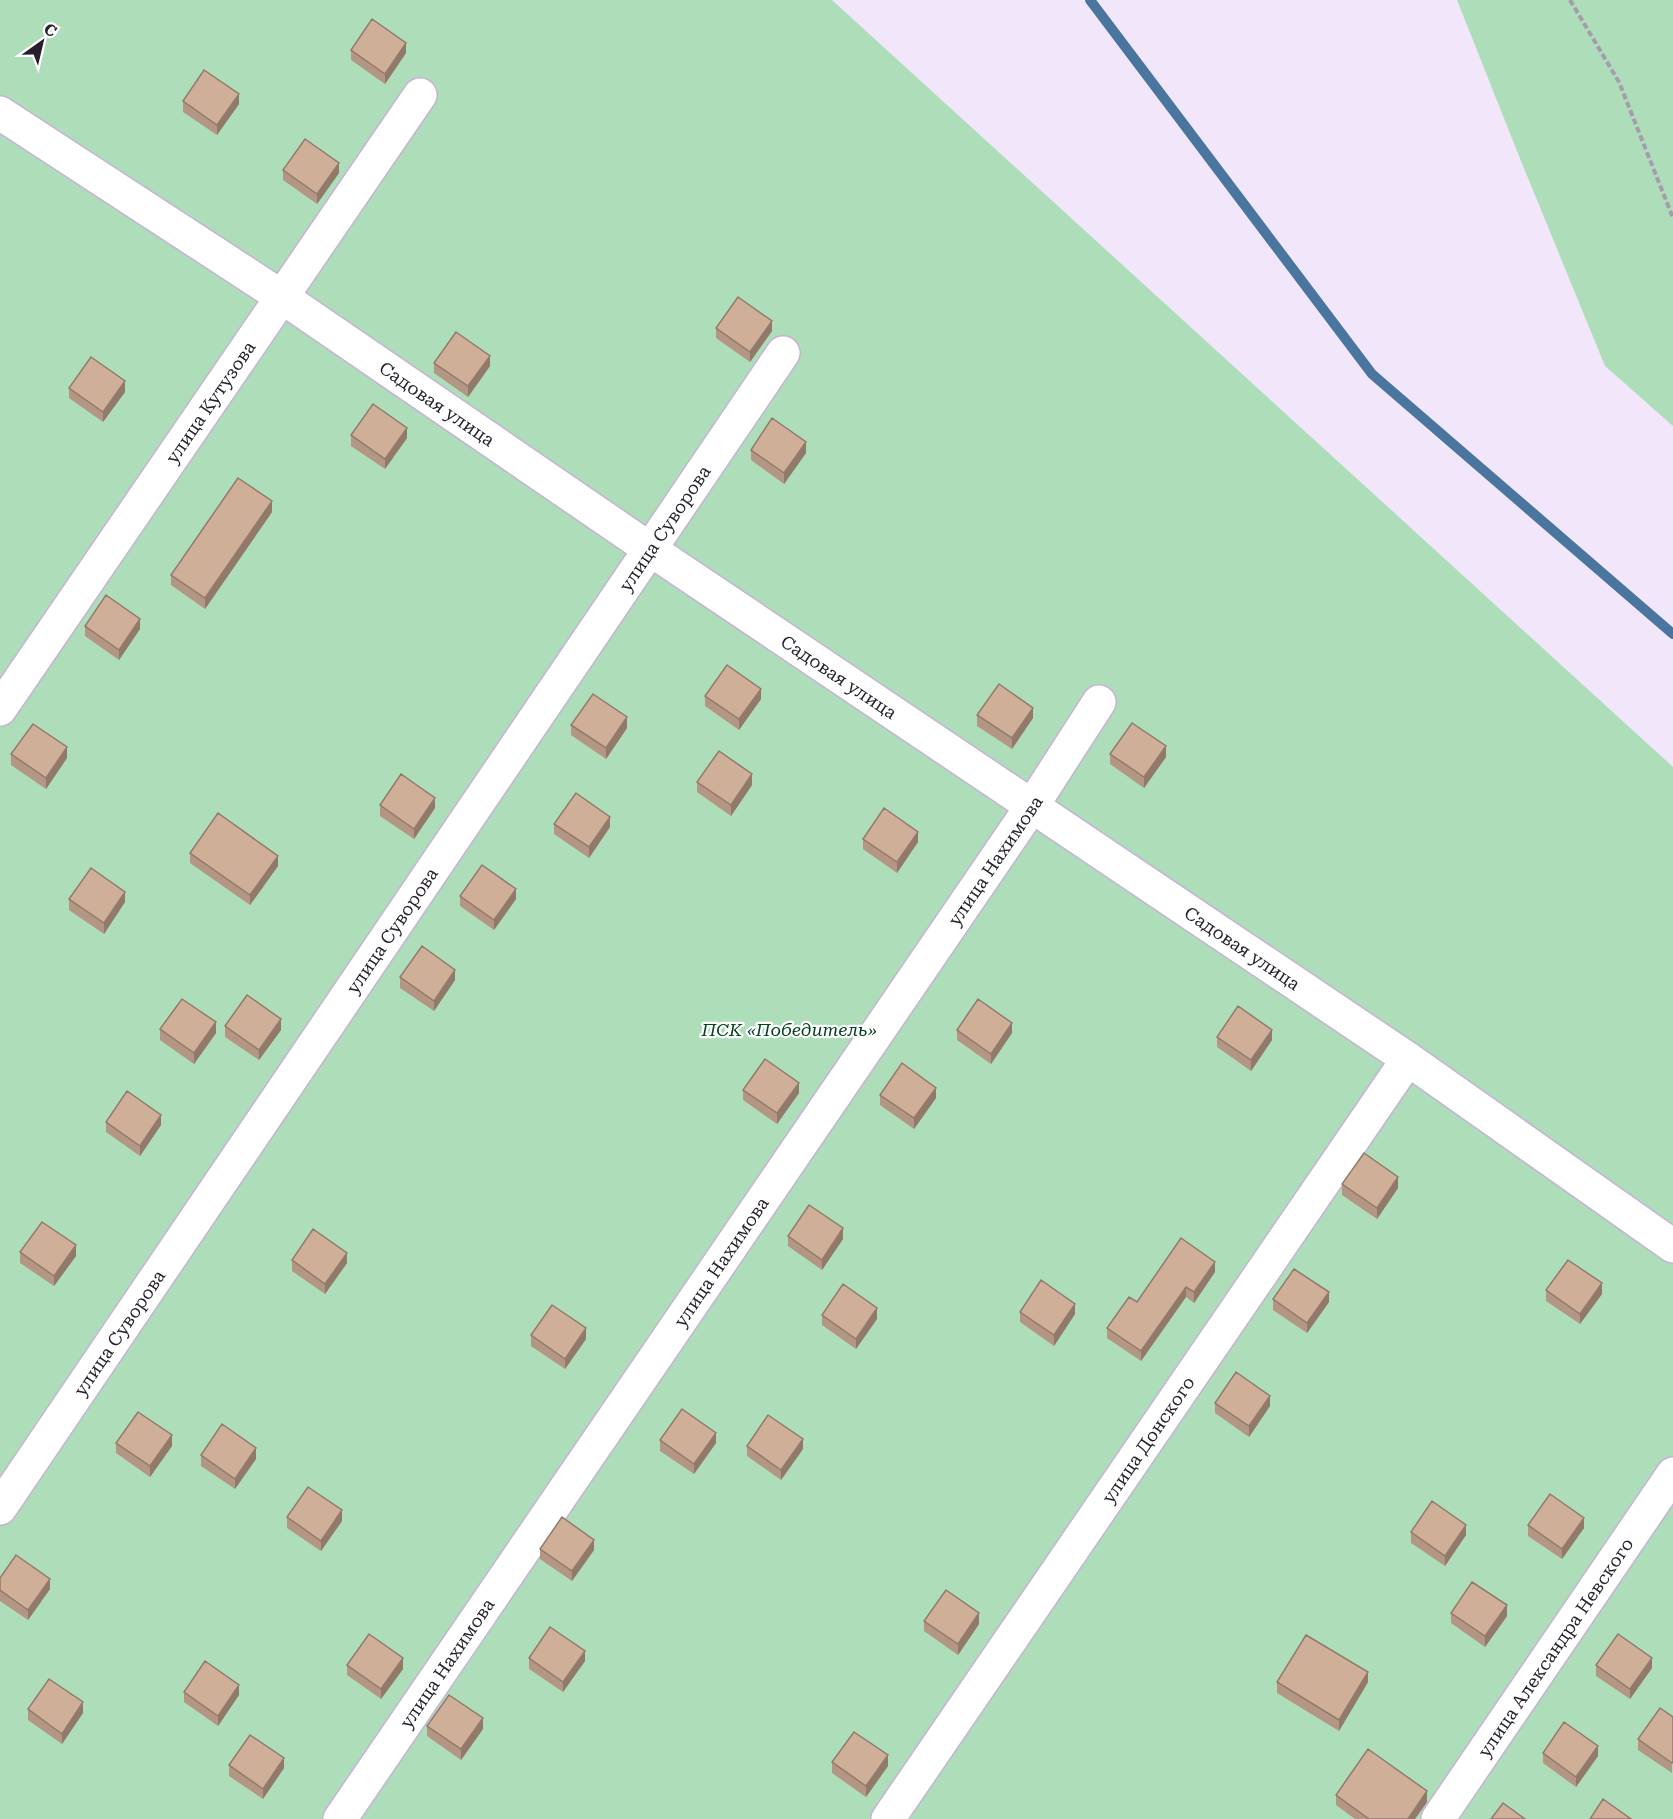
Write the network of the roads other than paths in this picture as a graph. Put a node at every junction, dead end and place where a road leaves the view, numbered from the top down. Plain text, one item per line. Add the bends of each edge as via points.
1 (420, 95) dead end
2 (0, 113) edge
3 (282, 297) junction
4 (783, 353) dead end
5 (651, 550) junction
6 (1099, 702) dead end
7 (0, 709) edge
8 (1032, 806) junction
9 (1408, 1059) junction
10 (1673, 1246) edge
11 (1673, 1474) edge
12 (0, 1508) edge
13 (340, 1819) edge
14 (888, 1819) edge
15 (1438, 1819) edge

1 - 3 street, улица Кутузова
2 - 3 street, Садовая улица
3 - 5 street, Садовая улица
3 - 7 street, улица Кутузова
4 - 5 street, улица Суворова
5 - 8 street, Садовая улица
5 - 12 street, улица Суворова
6 - 8 street, улица Нахимова
8 - 9 street, Садовая улица
8 - 13 street, улица Нахимова
9 - 10 street, Садовая улица
9 - 14 street, улица Донского
11 - 15 street, улица Александра Невского

